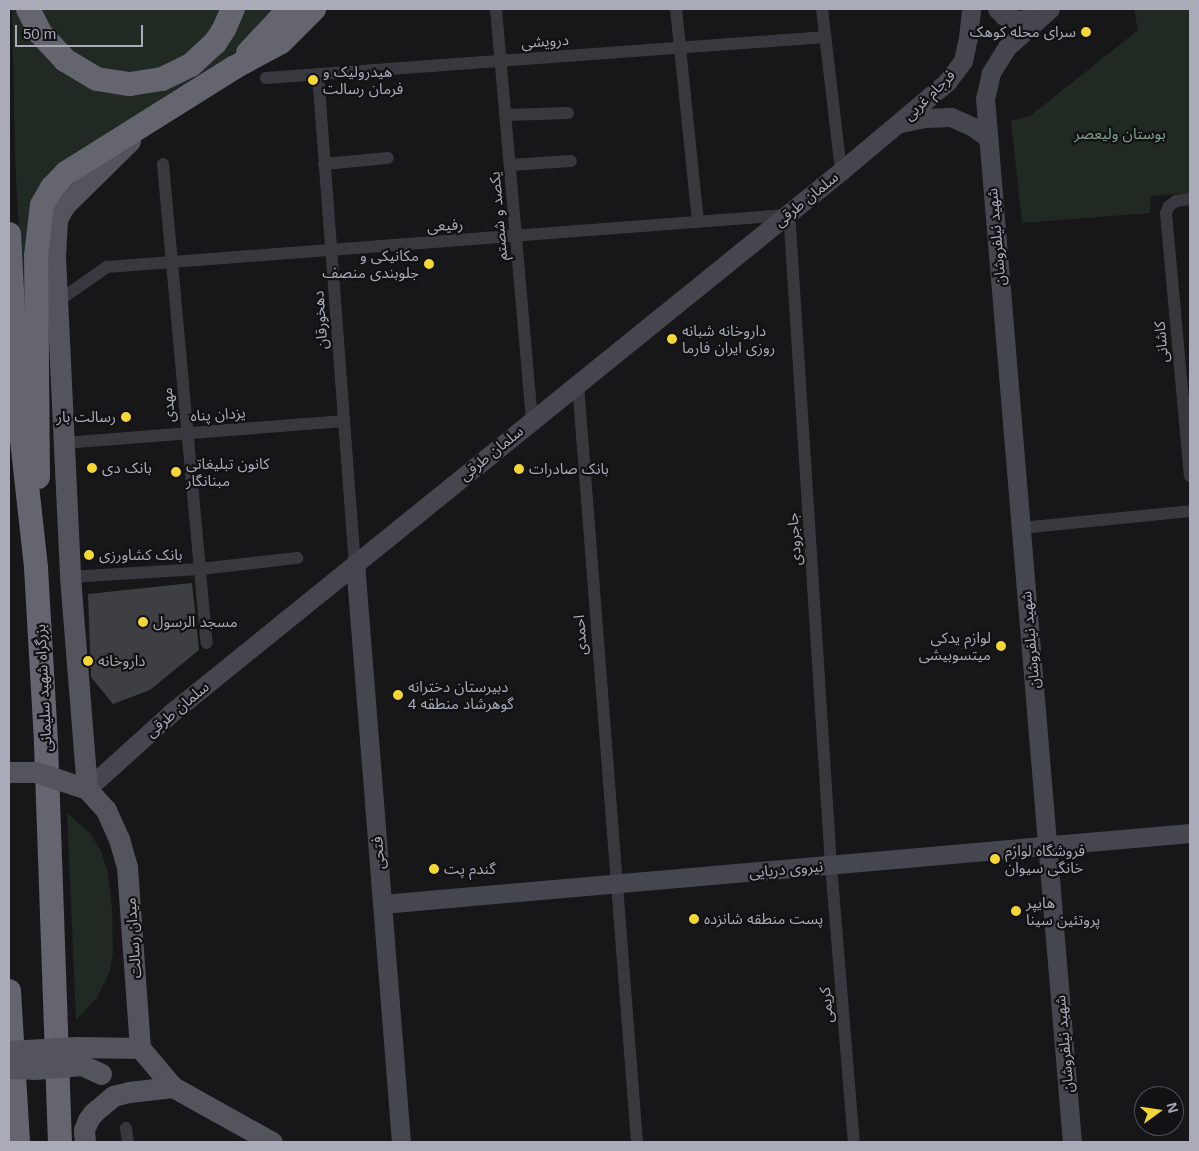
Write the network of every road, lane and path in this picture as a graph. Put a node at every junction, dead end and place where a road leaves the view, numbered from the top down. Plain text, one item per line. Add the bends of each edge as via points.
1 (28, 9) edge
2 (233, 9) edge
3 (289, 9) edge
4 (314, 9) edge
5 (496, 9) edge
6 (676, 9) edge
7 (822, 9) edge
8 (971, 9) edge
9 (997, 9) edge
10 (1045, 13) edge
11 (826, 36) junction
12 (680, 47) junction
13 (500, 61) junction
14 (235, 67) junction
15 (318, 74) junction
16 (266, 78) dead end
17 (568, 113) dead end
18 (505, 115) junction
19 (157, 116) junction
20 (900, 123) junction
21 (988, 138) junction
22 (388, 158) dead end
23 (571, 161) dead end
24 (163, 164) dead end
25 (324, 164) junction
26 (510, 165) junction
27 (841, 171) junction
28 (1190, 200) edge
29 (788, 213) junction
30 (698, 222) junction
31 (9, 234) edge
32 (516, 236) junction
33 (331, 250) junction
34 (172, 261) junction
35 (58, 301) junction
36 (578, 384) junction
37 (532, 420) junction
38 (344, 421) junction
39 (187, 433) junction
40 (64, 443) junction
41 (1190, 476) edge
42 (1190, 512) edge
43 (1021, 528) junction
44 (297, 558) dead end
45 (354, 564) junction
46 (36, 568) junction
47 (200, 569) junction
48 (70, 577) junction
49 (207, 644) dead end
50 (9, 772) edge
51 (87, 789) junction
52 (1190, 833) edge
53 (1047, 845) junction
54 (831, 865) junction
55 (615, 884) junction
56 (382, 904) junction
57 (9, 991) edge
58 (140, 1048) junction
59 (9, 1051) edge
60 (9, 1068) edge
61 (173, 1087) junction
62 (113, 1096) junction
63 (126, 1128) dead end
64 (18, 1142) edge
65 (60, 1142) edge
66 (85, 1142) edge
67 (128, 1142) edge
68 (272, 1142) edge
69 (401, 1142) edge
70 (637, 1142) edge
71 (854, 1142) edge
72 (1072, 1142) edge

1 - 2 highway via 40,33 65,60 96,78 130,84 162,79 191,65 215,43
3 - 14 highway
4 - 14 highway via 281,42
5 - 13 street, یکصد و شصتم
6 - 12 street
7 - 11 street
8 - 20 main road, فرجام غربی via 963,61 948,82
9 - 10 main road via 1004,16 1019,20
10 - 21 main road, شهید نیلفروشان via 1007,47 991,73 985,98
11 - 12 street, درویشی
11 - 27 street
12 - 13 street, درویشی
12 - 30 street
13 - 15 street, درویشی
13 - 18 street, یکصد و شصتم
14 - 19 highway
15 - 16 street, درویشی
15 - 25 street, دهخورقان
17 - 18 street
18 - 26 street, یکصد و شصتم
19 - 35 main road via 102,166 65,205 57,219
19 - 46 highway via 66,173 42,205 36,256 39,440
20 - 21 main road via 951,117
20 - 27 main road, سلمان طرقی
21 - 43 main road, شهید نیلفروشان
22 - 25 street
23 - 26 street
24 - 34 street, مهدی
25 - 33 street, دهخورقان
26 - 32 street, یکصد و شصتم
27 - 29 main road, سلمان طرقی
28 - 41 street, کاشانی via 1176,201 1166,213
29 - 30 street, رفیعی
29 - 36 main road, سلمان طرقی
29 - 54 street, جاجرودی
30 - 32 street, رفیعی
31 - 46 highway, بزرگراه شهید سلیمانی via 18,404
32 - 33 street, رفیعی
32 - 37 street, یکصد و شصتم
33 - 34 street, رفیعی
33 - 38 street, دهخورقان
34 - 35 street, رفیعی via 107,267
34 - 39 street, مهدی
35 - 40 main road
36 - 37 main road, سلمان طرقی
36 - 55 street, احمدی
37 - 45 main road, سلمان طرقی
38 - 39 street, یزدان پناه
38 - 45 street, دهخورقان
39 - 40 street, یزدان پناه
39 - 47 street, مهدی
40 - 48 main road
42 - 43 street
43 - 53 main road, شهید نیلفروشان
44 - 47 street
45 - 51 main road, سلمان طرقی via 170,713
45 - 56 main road, فتحی
46 - 65 highway, بزرگراه شهید سلیمانی via 46,743
47 - 48 street
47 - 49 street, مهدی
48 - 51 main road
50 - 51 main road, میدان رسالت, bridge via 36,772
51 - 58 main road, میدان رسالت via 106,810 127,867
52 - 53 main road, نیروی دریایی
53 - 54 main road, نیروی دریایی
53 - 72 main road, شهید نیلفروشان
54 - 55 main road, نیروی دریایی
54 - 71 street, کریمی
55 - 56 main road, نیروی دریایی
55 - 70 street, احمدی
56 - 69 main road, فتحی
57 - 64 highway
58 - 59 main road, bridge
58 - 61 main road
60 - 62 main road, bridge via 82,1065 101,1074
61 - 62 main road
61 - 68 main road
62 - 66 main road via 88,1120 84,1130
63 - 67 street

